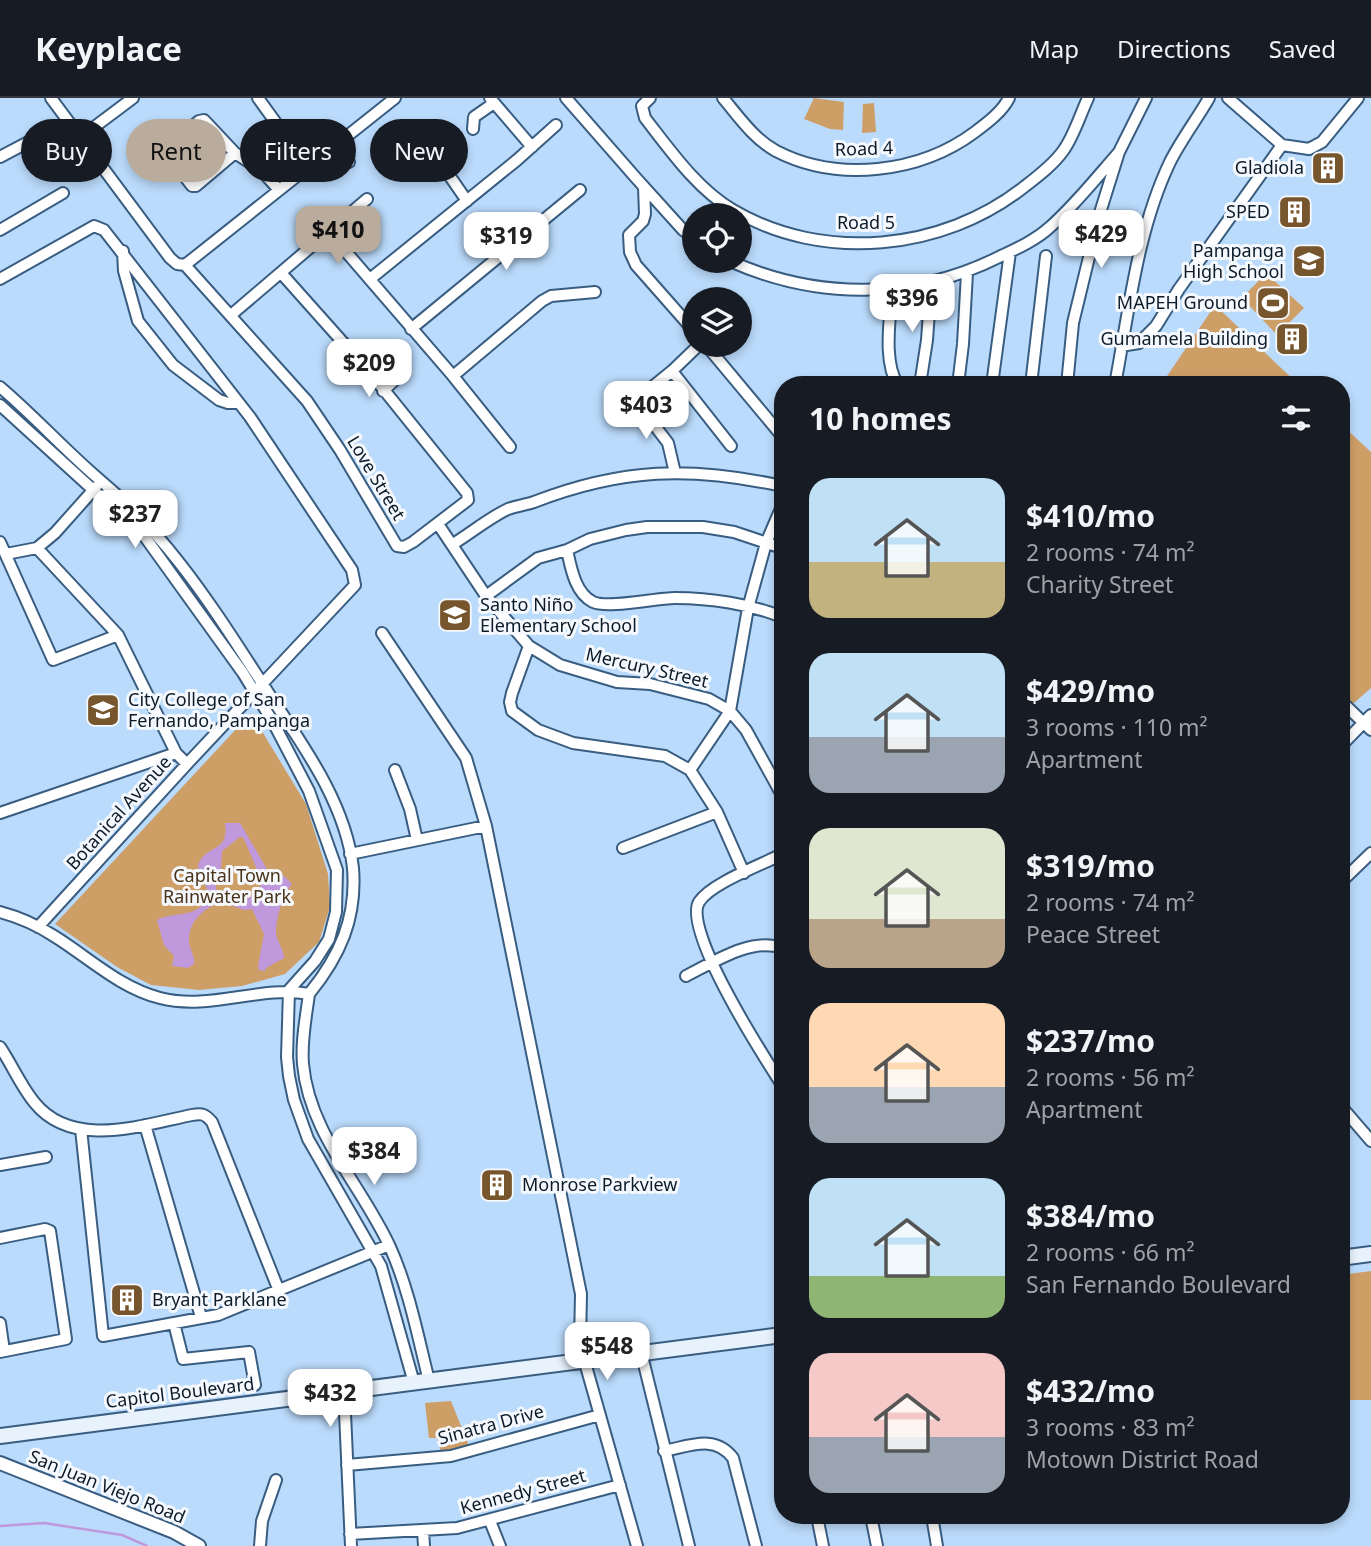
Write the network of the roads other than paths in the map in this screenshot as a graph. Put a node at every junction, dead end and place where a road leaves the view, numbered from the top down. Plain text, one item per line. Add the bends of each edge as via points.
1 (51, 98) edge
2 (133, 98) edge
3 (258, 98) edge
4 (395, 98) edge
5 (566, 98) edge
6 (723, 98) edge
7 (1088, 98) edge
8 (1146, 98) edge
9 (1209, 98) edge
10 (1228, 98) edge
11 (1358, 98) edge
12 (1007, 99) edge
13 (492, 100) edge
14 (647, 100) edge
15 (67, 119) edge
16 (105, 119) edge
17 (273, 119) edge
18 (556, 125) dead end
19 (473, 129) dead end
20 (356, 130) edge
21 (1282, 145) junction
22 (21, 146) edge
23 (532, 147) junction
24 (1119, 152) junction
25 (235, 153) junction
26 (0, 157) edge
27 (112, 179) edge
28 (289, 182) edge
29 (454, 182) edge
30 (644, 187) junction
31 (279, 190) junction
32 (580, 191) dead end
33 (63, 192) dead end
34 (367, 200) dead end
35 (467, 201) junction
36 (662, 206) junction
37 (643, 221) junction
38 (682, 225) edge
39 (0, 230) edge
40 (329, 232) junction
41 (123, 251) junction
42 (1010, 252) junction
43 (1045, 256) dead end
44 (185, 265) junction
45 (752, 270) edge
46 (967, 273) junction
47 (282, 274) junction
48 (0, 279) edge
49 (370, 279) junction
50 (931, 284) junction
51 (892, 287) junction
52 (595, 292) dead end
53 (231, 315) junction
54 (682, 317) edge
55 (411, 329) junction
56 (1121, 346) junction
57 (686, 357) edge
58 (716, 357) edge
59 (671, 371) junction
60 (453, 376) junction
61 (892, 376) edge
62 (921, 376) edge
63 (959, 376) edge
64 (993, 376) edge
65 (1032, 376) edge
66 (1068, 376) edge
67 (1116, 376) edge
68 (398, 377) dead end
69 (0, 387) edge
70 (383, 391) junction
71 (635, 400) junction
72 (239, 403) junction
73 (0, 405) edge
74 (618, 415) dead end
75 (774, 426) edge
76 (731, 446) dead end
77 (510, 447) dead end
78 (675, 473) junction
79 (102, 480) junction
80 (774, 484) edge
81 (93, 490) junction
82 (438, 524) junction
83 (774, 524) edge
84 (0, 542) edge
85 (766, 543) junction
86 (453, 544) junction
87 (774, 546) edge
88 (37, 548) junction
89 (567, 550) junction
90 (6, 554) junction
91 (486, 596) junction
92 (748, 608) junction
93 (774, 615) edge
94 (382, 633) dead end
95 (118, 635) junction
96 (529, 646) junction
97 (263, 683) junction
98 (255, 692) junction
99 (1350, 708) edge
100 (730, 710) junction
101 (1368, 723) edge
102 (1350, 738) edge
103 (176, 752) junction
104 (187, 764) junction
105 (395, 770) dead end
106 (690, 770) junction
107 (774, 770) edge
108 (717, 812) junction
109 (0, 813) edge
110 (486, 826) junction
111 (417, 840) junction
112 (623, 848) dead end
113 (350, 853) junction
114 (1370, 856) edge
115 (774, 858) edge
116 (744, 873) junction
117 (1350, 874) edge
118 (0, 912) edge
119 (38, 927) junction
120 (774, 946) edge
121 (713, 963) junction
122 (686, 976) dead end
123 (289, 990) junction
124 (309, 994) junction
125 (0, 1047) edge
126 (774, 1072) edge
127 (1350, 1117) edge
128 (145, 1125) junction
129 (80, 1129) junction
130 (1371, 1141) edge
131 (46, 1157) dead end
132 (0, 1165) edge
133 (0, 1238) edge
134 (389, 1245) junction
135 (374, 1252) junction
136 (1371, 1254) edge
137 (1350, 1257) edge
138 (279, 1291) junction
139 (201, 1317) junction
140 (174, 1322) junction
141 (0, 1323) edge
142 (774, 1336) edge
143 (2, 1352) edge
144 (641, 1352) junction
145 (584, 1359) junction
146 (422, 1382) junction
147 (255, 1385) dead end
148 (344, 1391) junction
149 (600, 1415) junction
150 (0, 1436) edge
151 (664, 1451) junction
152 (0, 1463) edge
153 (347, 1465) junction
154 (276, 1480) dead end
155 (620, 1485) junction
156 (490, 1521) junction
157 (819, 1524) edge
158 (873, 1524) edge
159 (933, 1524) edge
160 (423, 1530) junction
161 (350, 1540) edge
162 (199, 1546) edge
163 (260, 1546) edge
164 (424, 1546) edge
165 (499, 1546) edge
166 (637, 1546) edge
167 (688, 1546) edge
168 (756, 1546) edge
169 (823, 1546) edge
170 (877, 1546) edge
171 (937, 1546) edge

1 - 15 street, Love Street
2 - 16 street
3 - 17 street
4 - 20 street
5 - 30 street
6 - 12 street, Road 4 via 758,138 777,152 822,167 855,170 909,164 941,153 982,127
7 - 14 street, Road 5 via 1064,150 1018,192 941,232 876,243 807,237 734,211 706,190 653,129 643,115
8 - 24 street
9 - 56 street via 1170,162 1157,198
10 - 21 street
11 - 21 street via 1322,142 1309,149
13 - 19 street via 474,117
13 - 23 street
18 - 23 street
21 - 56 street via 1156,326 1139,343
22 - 26 street
23 - 35 street
24 - 42 street via 1049,228
24 - 66 street via 1073,323
25 - 25 street via 201,120 164,150 192,186
25 - 31 street via 260,169
27 - 44 street, Love Street via 170,258
28 - 31 street
29 - 35 street
30 - 36 street
30 - 37 street
31 - 44 street
32 - 55 street
33 - 39 street
34 - 40 street
35 - 49 street
36 - 37 street
36 - 38 street
37 - 54 street via 630,232 632,259
40 - 47 street
40 - 49 street
41 - 48 street via 94,226
41 - 72 street
41 - 72 street via 134,314 167,359 219,400
42 - 46 street
42 - 64 street
43 - 65 street
44 - 53 street, Love Street
45 - 51 street via 803,285 850,290
46 - 50 street
46 - 63 street
47 - 53 street
47 - 70 street
49 - 55 street
50 - 51 street
50 - 62 street
51 - 61 street
52 - 60 street via 542,301
53 - 82 street, Love Street via 307,401 397,546 404,547
55 - 60 street
56 - 67 street
57 - 59 street
58 - 75 street
59 - 71 street
59 - 76 street
60 - 77 street
68 - 70 street
69 - 79 street
70 - 82 street via 467,493 468,500
71 - 74 street
71 - 78 street via 668,443
72 - 97 street, Botanical Avenue via 356,580
73 - 81 street
78 - 80 street via 725,475
78 - 86 street via 619,476 573,487 509,508
79 - 81 street
79 - 97 street via 177,559
81 - 88 street
81 - 98 street via 145,537
82 - 86 street, Mercury Street
83 - 85 street
84 - 90 street
85 - 87 street
85 - 89 street via 703,527 647,527 611,532
85 - 92 street
86 - 91 street, Mercury Street
88 - 90 street
88 - 95 street
89 - 91 street via 538,558
89 - 92 street via 574,580 594,603 675,598
90 - 95 street via 53,660
91 - 96 street, Mercury Street
92 - 93 street
92 - 100 street
94 - 110 street via 466,758
95 - 103 street
96 - 100 street, Mercury Street via 560,665 617,682 650,684 709,699
96 - 106 street via 510,702 512,711 523,720 573,743 665,756
97 - 98 street, Botanical Avenue
97 - 113 street via 325,784
98 - 104 street, Botanical Avenue
98 - 123 street via 309,790 337,870 336,912 328,939
99 - 101 street
100 - 106 street
100 - 107 street
101 - 102 street
103 - 104 street
103 - 109 street
104 - 119 street, Botanical Avenue
105 - 111 street
106 - 108 street
108 - 112 street
108 - 116 street
110 - 111 street
110 - 145 street via 581,1294
111 - 113 street
113 - 124 street via 353,890 346,933 329,971
114 - 117 street
115 - 116 street
116 - 121 street via 711,890 699,902 696,918
118 - 119 street
119 - 123 street via 124,984 158,998 201,1001
120 - 121 street via 755,946
121 - 122 street
121 - 126 street
123 - 124 street
123 - 135 street via 287,1057 293,1100 308,1139
124 - 134 street via 302,1062 314,1110
125 - 129 street via 33,1102 50,1118
127 - 130 street
128 - 129 street
128 - 138 street via 202,1113 212,1122
128 - 139 street
129 - 140 street via 103,1336
131 - 132 street
133 - 143 street via 50,1231 66,1339
134 - 135 street
134 - 146 street via 409,1303
135 - 138 street
135 - 146 street
136 - 137 main road
138 - 139 street
139 - 140 street
140 - 147 street via 183,1359 249,1352
141 - 143 street
142 - 144 main road, Capitol Boulevard
144 - 145 main road, Capitol Boulevard
144 - 151 street
145 - 146 main road, Capitol Boulevard
145 - 149 street
146 - 148 main road, Capitol Boulevard
148 - 150 main road, Capitol Boulevard
148 - 153 street
149 - 153 street, Sinatra Drive via 451,1456
149 - 155 street
151 - 167 street
151 - 168 street via 708,1443 727,1449
152 - 162 street, San Juan Viejo Road
153 - 161 street
154 - 163 street via 262,1521
155 - 156 street, Kennedy Street
155 - 166 street
156 - 160 street, Kennedy Street
156 - 165 street
157 - 169 street
158 - 170 street
159 - 171 street
160 - 161 street, Kennedy Street
160 - 164 street

